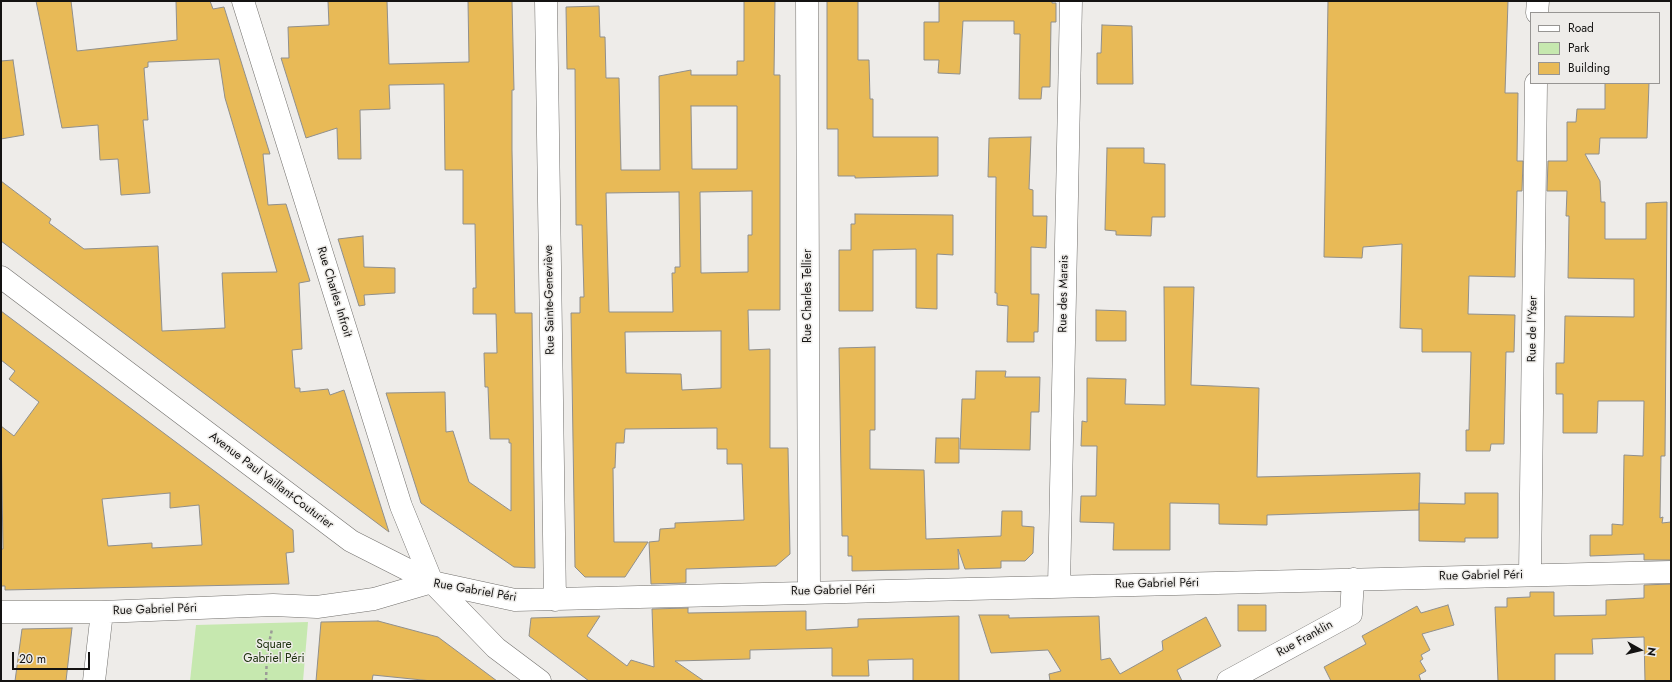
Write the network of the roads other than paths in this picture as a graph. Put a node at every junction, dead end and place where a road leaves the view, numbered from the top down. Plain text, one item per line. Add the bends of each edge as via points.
1 (242, 1) edge
2 (546, 1) edge
3 (807, 1) edge
4 (1070, 1) edge
5 (1538, 1) edge
6 (1537, 12) edge
7 (1536, 84) edge
8 (1, 277) edge
9 (1671, 572) edge
10 (1530, 575) junction
11 (1353, 579) junction
12 (432, 582) junction
13 (1059, 586) junction
14 (809, 592) junction
15 (555, 600) junction
16 (1, 612) edge
17 (102, 612) junction
18 (94, 681) edge
19 (540, 681) edge
20 (1228, 681) edge

1 - 12 street, Rue Charles Infroit via 402,506
2 - 15 street, Rue Sainte-Geneviève
3 - 14 street, Rue Charles Tellier
4 - 13 street, Rue des Marais
5 - 6 street
7 - 10 street, Rue de l'Yser
8 - 12 street, Avenue Paul Vaillant-Couturier via 351,541
9 - 10 street, Rue Gabriel Péri
10 - 11 street, Rue Gabriel Péri
11 - 13 street, Rue Gabriel Péri
11 - 20 street, Rue Franklin via 1351,614
12 - 15 street, Rue Gabriel Péri via 515,600
12 - 17 street, Rue Gabriel Péri via 374,599 317,607 273,605
12 - 19 street, Avenue Paul Vaillant-Couturier via 496,648
13 - 14 street, Rue Gabriel Péri
14 - 15 street, Rue Gabriel Péri
16 - 17 street, Rue Gabriel Péri
17 - 18 street

